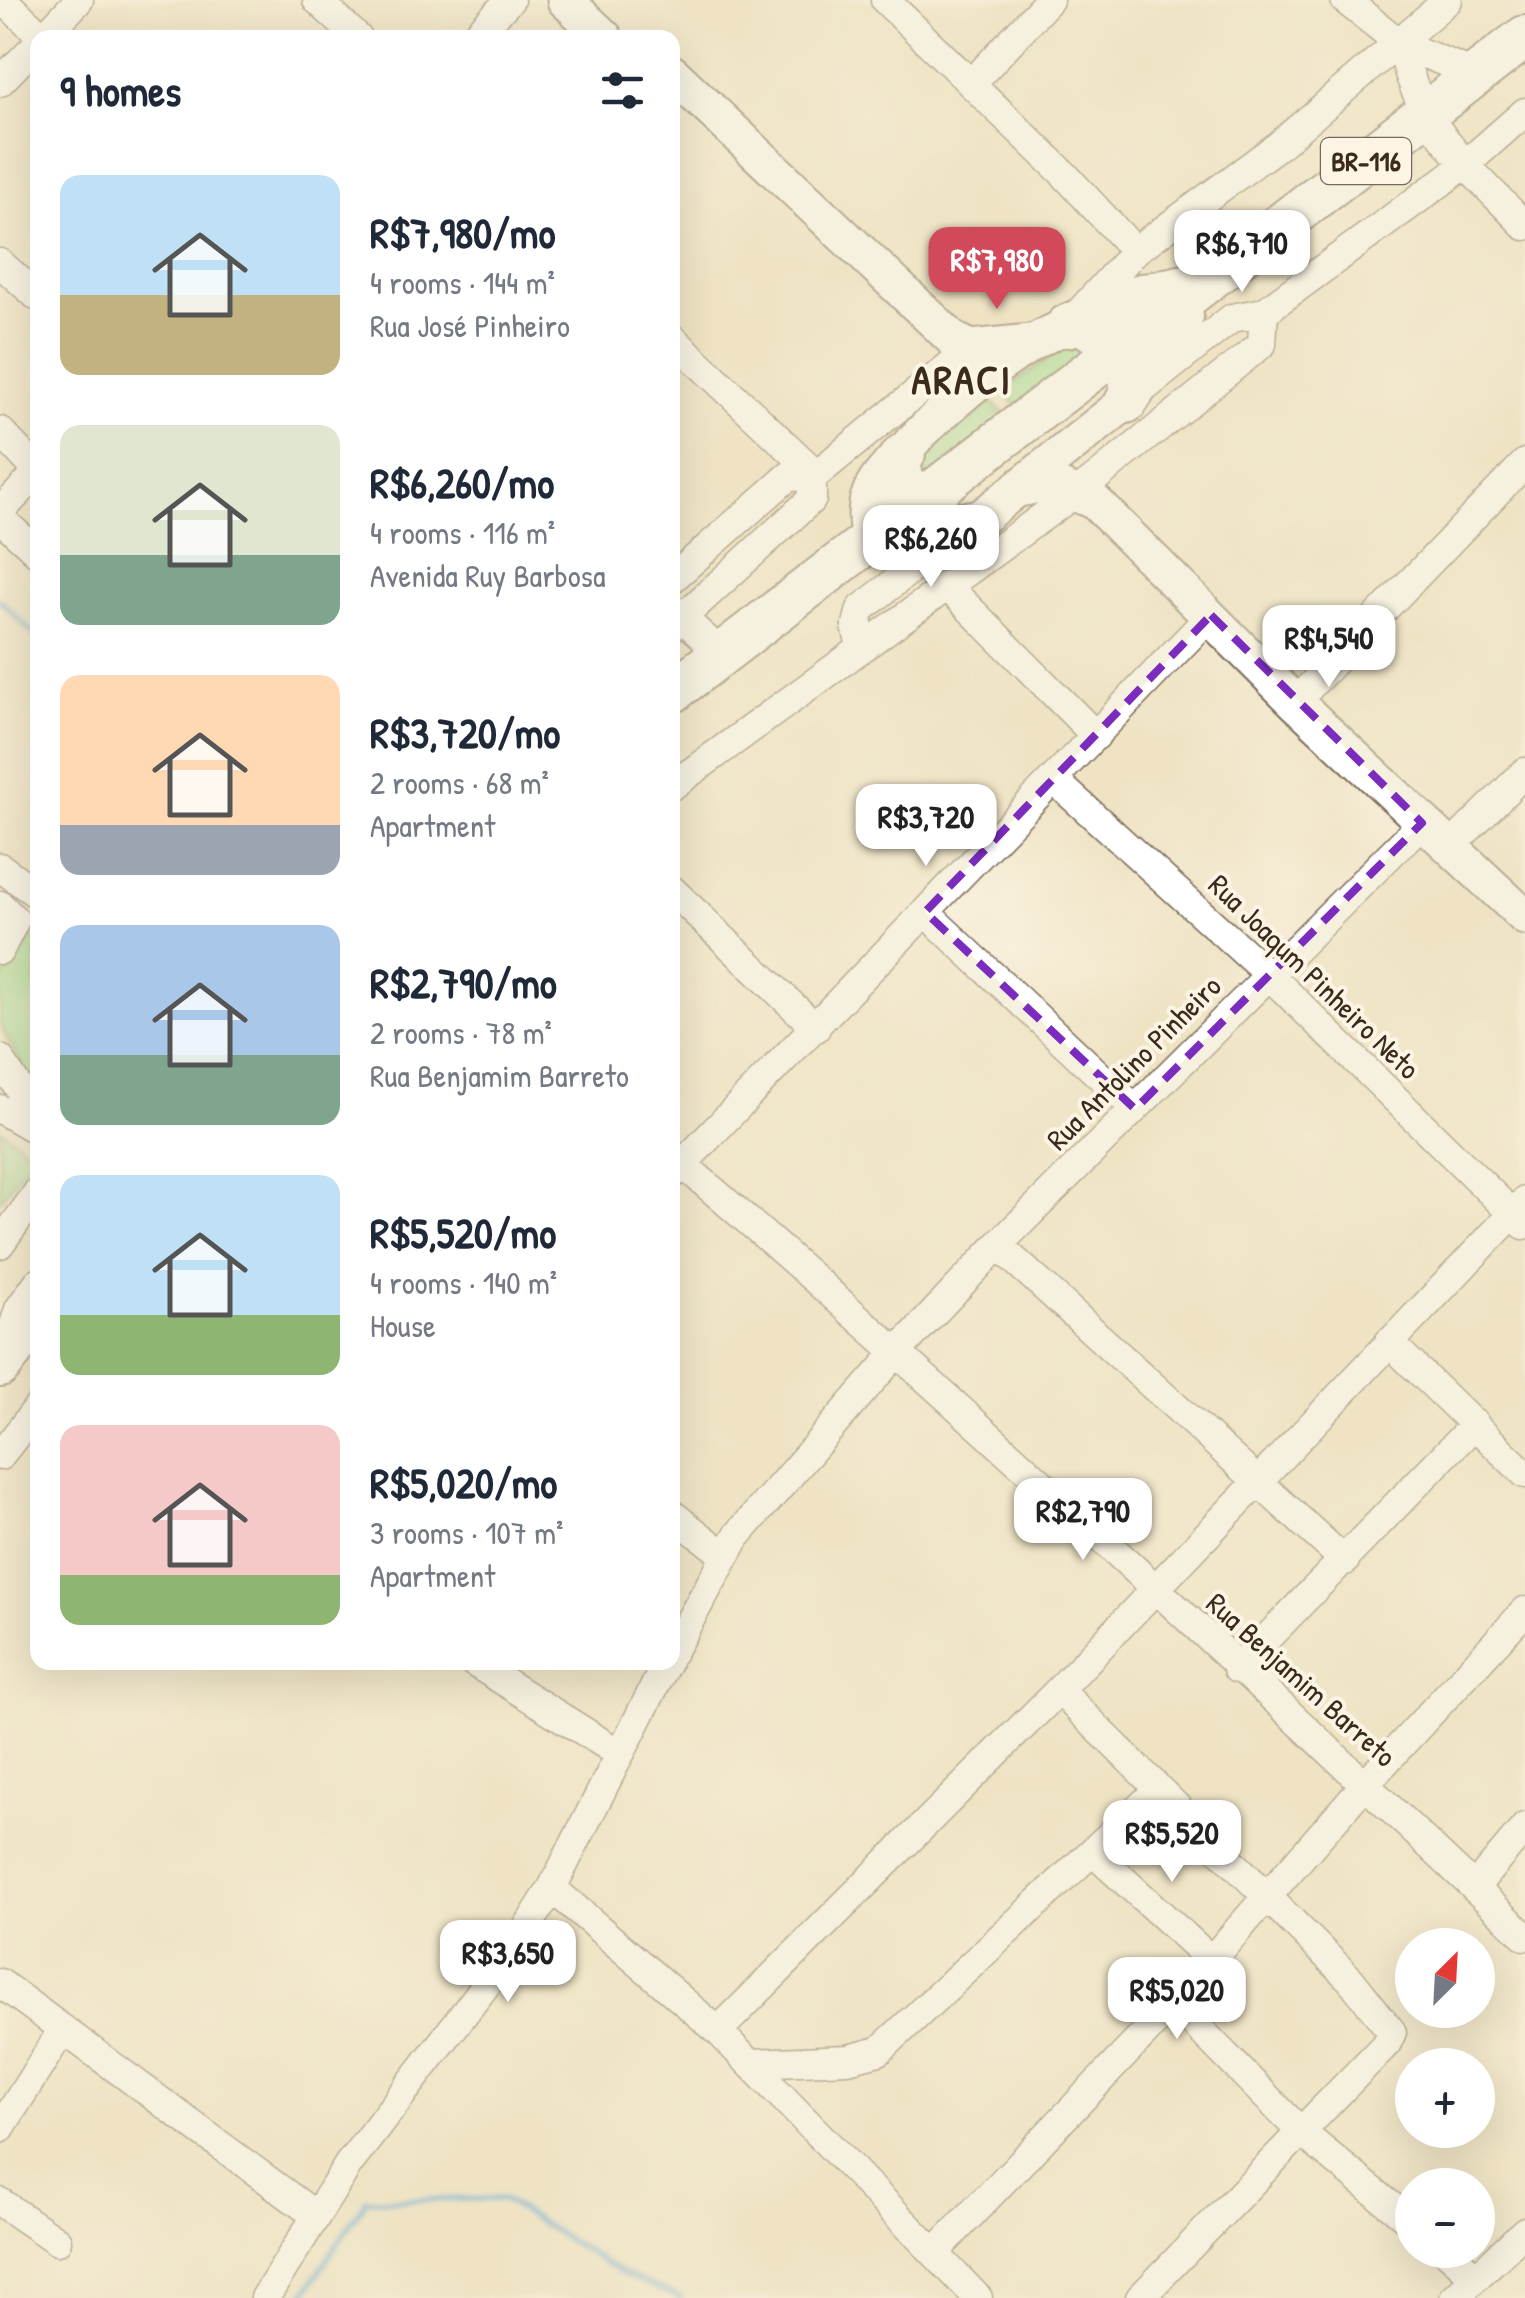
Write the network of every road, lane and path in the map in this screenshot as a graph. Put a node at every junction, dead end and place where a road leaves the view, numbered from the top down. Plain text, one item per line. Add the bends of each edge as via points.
1 (2, 0) edge
2 (79, 0) edge
3 (317, 0) edge
4 (510, 0) edge
5 (565, 0) edge
6 (596, 0) edge
7 (885, 0) edge
8 (1050, 0) edge
9 (1345, 0) edge
10 (1448, 0) edge
11 (0, 14) edge
12 (51, 30) edge
13 (349, 30) edge
14 (481, 30) edge
15 (597, 30) edge
16 (628, 30) edge
17 (30, 31) edge
18 (30, 35) edge
19 (1525, 37) edge
20 (1402, 45) junction
21 (30, 52) edge
22 (1475, 74) junction
23 (680, 81) edge
24 (0, 82) edge
25 (971, 84) junction
26 (680, 107) edge
27 (1525, 112) edge
28 (1425, 116) junction
29 (1525, 138) edge
30 (1488, 144) junction
31 (1466, 164) junction
32 (1525, 226) edge
33 (1135, 250) junction
34 (5, 277) edge
35 (1205, 282) junction
36 (30, 293) edge
37 (1264, 312) junction
38 (1048, 334) junction
39 (680, 346) edge
40 (1114, 354) junction
41 (960, 357) junction
42 (1116, 411) junction
43 (946, 412) junction
44 (0, 431) edge
45 (904, 454) junction
46 (30, 463) edge
47 (1525, 463) edge
48 (814, 476) junction
49 (30, 481) edge
50 (1019, 489) junction
51 (1088, 491) junction
52 (921, 499) junction
53 (0, 515) edge
54 (972, 522) junction
55 (872, 537) junction
56 (30, 545) edge
57 (680, 572) edge
58 (946, 586) junction
59 (680, 614) edge
60 (1211, 615) junction
61 (680, 632) edge
62 (862, 648) junction
63 (690, 669) edge
64 (1295, 702) junction
65 (1096, 736) junction
66 (1525, 772) edge
67 (1053, 779) junction
68 (680, 780) edge
69 (1422, 823) junction
70 (1450, 847) junction
71 (0, 866) edge
72 (30, 889) edge
73 (680, 898) edge
74 (0, 905) edge
75 (925, 912) junction
76 (1525, 917) edge
77 (0, 950) edge
78 (1268, 974) junction
79 (816, 1028) junction
80 (0, 1058) edge
81 (30, 1105) edge
82 (1136, 1108) junction
83 (0, 1109) edge
84 (30, 1126) edge
85 (680, 1161) edge
86 (680, 1168) edge
87 (30, 1203) edge
88 (1521, 1214) edge
89 (0, 1244) edge
90 (998, 1245) junction
91 (30, 1293) edge
92 (30, 1327) edge
93 (1389, 1342) junction
94 (897, 1352) junction
95 (2, 1363) edge
96 (30, 1418) edge
97 (1475, 1424) junction
98 (0, 1456) edge
99 (1525, 1474) edge
100 (1255, 1484) junction
101 (680, 1520) edge
102 (723, 1554) junction
103 (1345, 1562) junction
104 (1156, 1591) junction
105 (1525, 1611) edge
106 (680, 1637) edge
107 (1237, 1669) junction
108 (486, 1670) edge
109 (663, 1670) edge
110 (1060, 1690) junction
111 (620, 1754) junction
112 (1366, 1783) junction
113 (1159, 1789) junction
114 (1525, 1827) edge
115 (1093, 1852) junction
116 (552, 1888) junction
117 (1474, 1888) junction
118 (1269, 1898) junction
119 (1525, 1936) edge
120 (1212, 1961) junction
121 (0, 1982) edge
122 (1174, 2003) junction
123 (63, 2028) junction
124 (718, 2031) junction
125 (751, 2064) junction
126 (0, 2130) edge
127 (1301, 2132) junction
128 (0, 2202) edge
129 (1395, 2209) edge
130 (316, 2215) junction
131 (1525, 2232) edge
132 (57, 2241) dead end
133 (935, 2252) junction
134 (1466, 2268) edge
135 (1476, 2276) junction
136 (266, 2298) edge
137 (978, 2298) edge
138 (1140, 2298) edge
139 (1454, 2298) edge

1 - 17 street
2 - 12 street
3 - 13 street
4 - 14 street
5 - 15 main road
6 - 16 main road
7 - 25 street
8 - 25 street
9 - 20 street
10 - 20 street
11 - 18 street
19 - 22 highway, BR-116
20 - 22 street
20 - 28 street
20 - 33 street
21 - 24 street
22 - 28 highway, BR-116
23 - 41 main road via 928,318
25 - 33 street
26 - 41 main road via 911,323
27 - 30 street
28 - 31 street
28 - 35 highway, BR-116
29 - 30 street
30 - 31 street
31 - 32 street
31 - 37 street
33 - 38 street
34 - 36 street
35 - 38 highway via 1128,298
35 - 40 highway, BR-116
35 - 42 highway
37 - 42 street via 1232,318
37 - 51 street via 1262,344
38 - 40 main road via 1095,334
38 - 41 main road
38 - 43 main road
39 - 48 street
40 - 42 main road via 1128,376
40 - 52 highway, BR-116
41 - 43 main road
41 - 48 street
42 - 50 main road
42 - 51 main road via 1092,440
43 - 45 main road
44 - 46 street
45 - 52 main road via 907,480
45 - 55 highway via 870,498
47 - 64 street
48 - 57 street via 789,476
48 - 59 street via 812,499
49 - 53 street
50 - 51 main road via 1050,482
50 - 54 main road
51 - 58 street
51 - 60 main road
52 - 54 main road via 944,519
52 - 55 highway, BR-116
53 - 56 street
54 - 55 highway via 917,541
54 - 62 street via 861,609 856,628
55 - 63 highway, BR-116
58 - 62 street
58 - 65 street
60 - 64 main road
60 - 65 street
61 - 63 street
62 - 68 street
64 - 69 main road
65 - 67 street
66 - 70 street
67 - 75 street
67 - 78 street, Rua Joaqum Pinheiro Neto
69 - 70 main road
69 - 78 street, Rua Antolino Pinheiro
70 - 76 main road
71 - 72 street
73 - 79 street
74 - 77 street via 15,920
75 - 79 street
75 - 82 street
78 - 82 street, Rua Antolino Pinheiro
78 - 88 street, Rua Joaqum Pinheiro Neto
79 - 85 street
80 - 81 street
82 - 90 street, Rua Antolino Pinheiro
83 - 84 street
86 - 94 street, Rua Benjamim Barreto
87 - 89 street
88 - 93 street
90 - 94 street, Rua Antolino Pinheiro
90 - 100 street
91 - 95 street
92 - 95 highway
93 - 97 street
93 - 100 street
94 - 102 street, Rua Antolino Pinheiro
94 - 104 street, Rua Benjamim Barreto
96 - 98 street
97 - 99 street
97 - 103 street
100 - 103 street
100 - 104 street
101 - 102 street
102 - 106 street, Rua Antolino Pinheiro
103 - 107 street
104 - 107 street, Rua Benjamim Barreto
104 - 110 street
105 - 112 street
107 - 112 street, Rua Benjamim Barreto
108 - 111 street
109 - 111 street
110 - 113 street
110 - 124 street
111 - 116 street
112 - 117 street, Rua Benjamim Barreto
112 - 118 street
113 - 115 street
113 - 118 street
114 - 117 street
115 - 120 street
115 - 125 street via 879,2052
116 - 124 street
116 - 130 street
117 - 119 street, Rua Benjamim Barreto
118 - 120 street
118 - 127 street via 1352,1980 1392,2032
120 - 122 street
121 - 123 street
122 - 127 street
122 - 133 street
123 - 126 street
123 - 130 street
124 - 125 street
125 - 133 street
127 - 129 street
127 - 138 street
128 - 132 street
130 - 136 street
131 - 135 street
133 - 137 street
134 - 135 street
135 - 139 street

